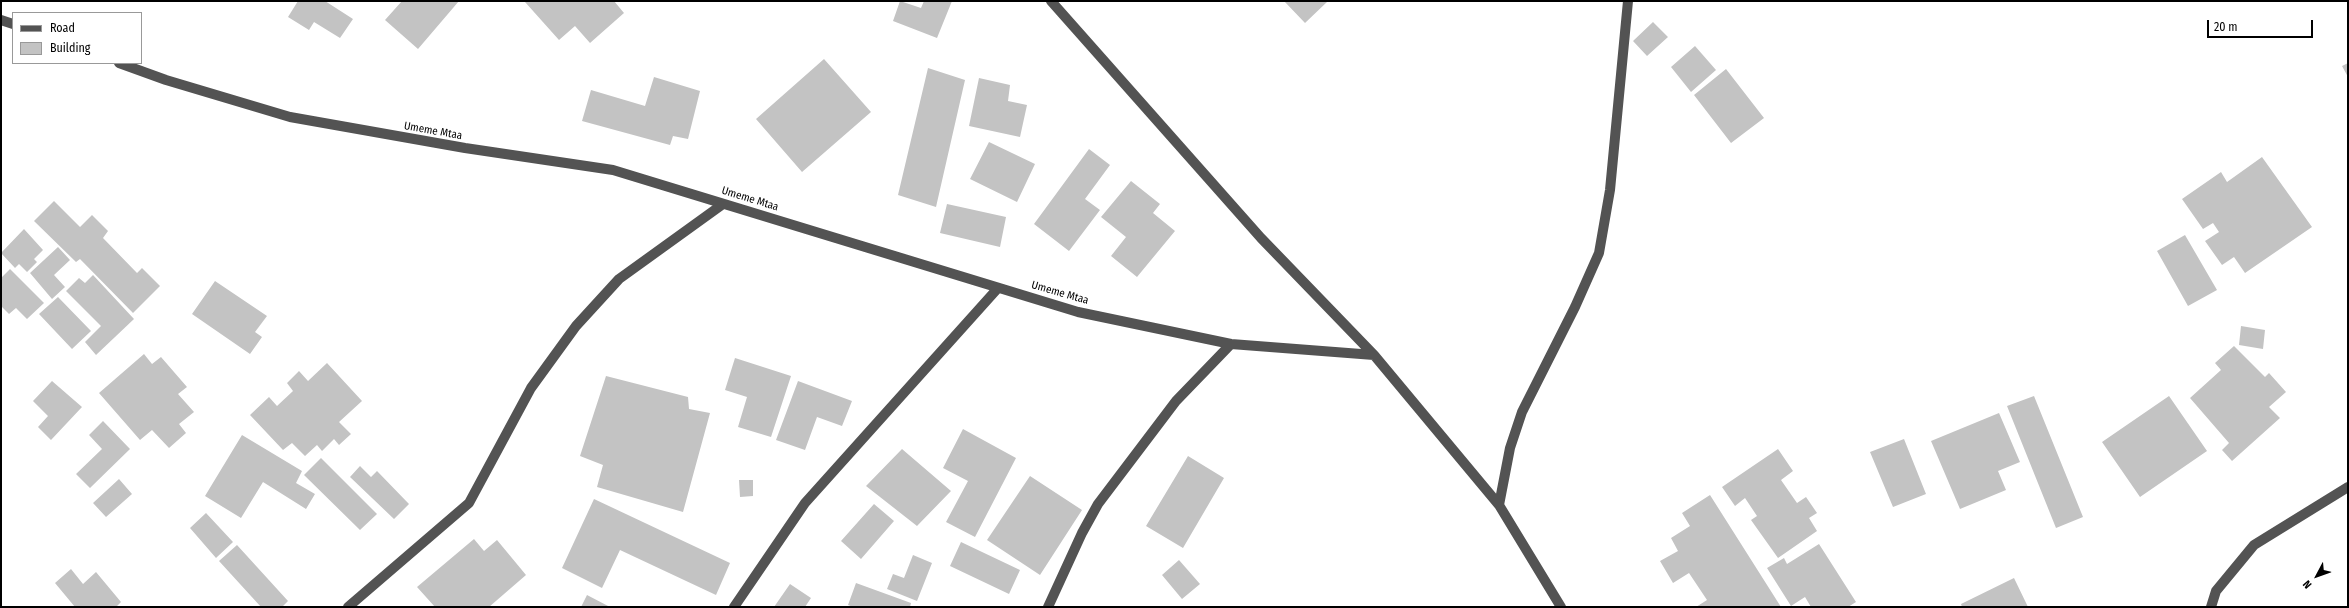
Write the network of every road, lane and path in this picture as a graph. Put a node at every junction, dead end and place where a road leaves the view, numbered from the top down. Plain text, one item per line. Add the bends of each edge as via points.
1 (1051, 1) edge
2 (1628, 1) edge
3 (1, 20) edge
4 (12, 24) edge
5 (122, 64) edge
6 (723, 204) junction
7 (998, 288) junction
8 (1231, 344) junction
9 (1374, 355) junction
10 (2348, 487) edge
11 (1499, 505) junction
12 (348, 607) edge
13 (734, 607) edge
14 (1048, 607) edge
15 (1561, 607) edge
16 (2211, 607) edge

1 - 9 street via 1261,238
2 - 11 street via 1610,190 1599,253 1522,412 1510,448
3 - 4 street
5 - 6 street, Umeme Mtaa via 290,117 465,148 613,170
6 - 7 street, Umeme Mtaa
6 - 12 street via 619,279 576,326 532,388 469,503
7 - 8 street, Umeme Mtaa via 1078,312
7 - 13 street via 805,503
8 - 9 street, Umeme Mtaa
8 - 14 street via 1176,401 1102,498 1082,533
9 - 11 street
10 - 16 street via 2254,545 2216,591
11 - 15 street

